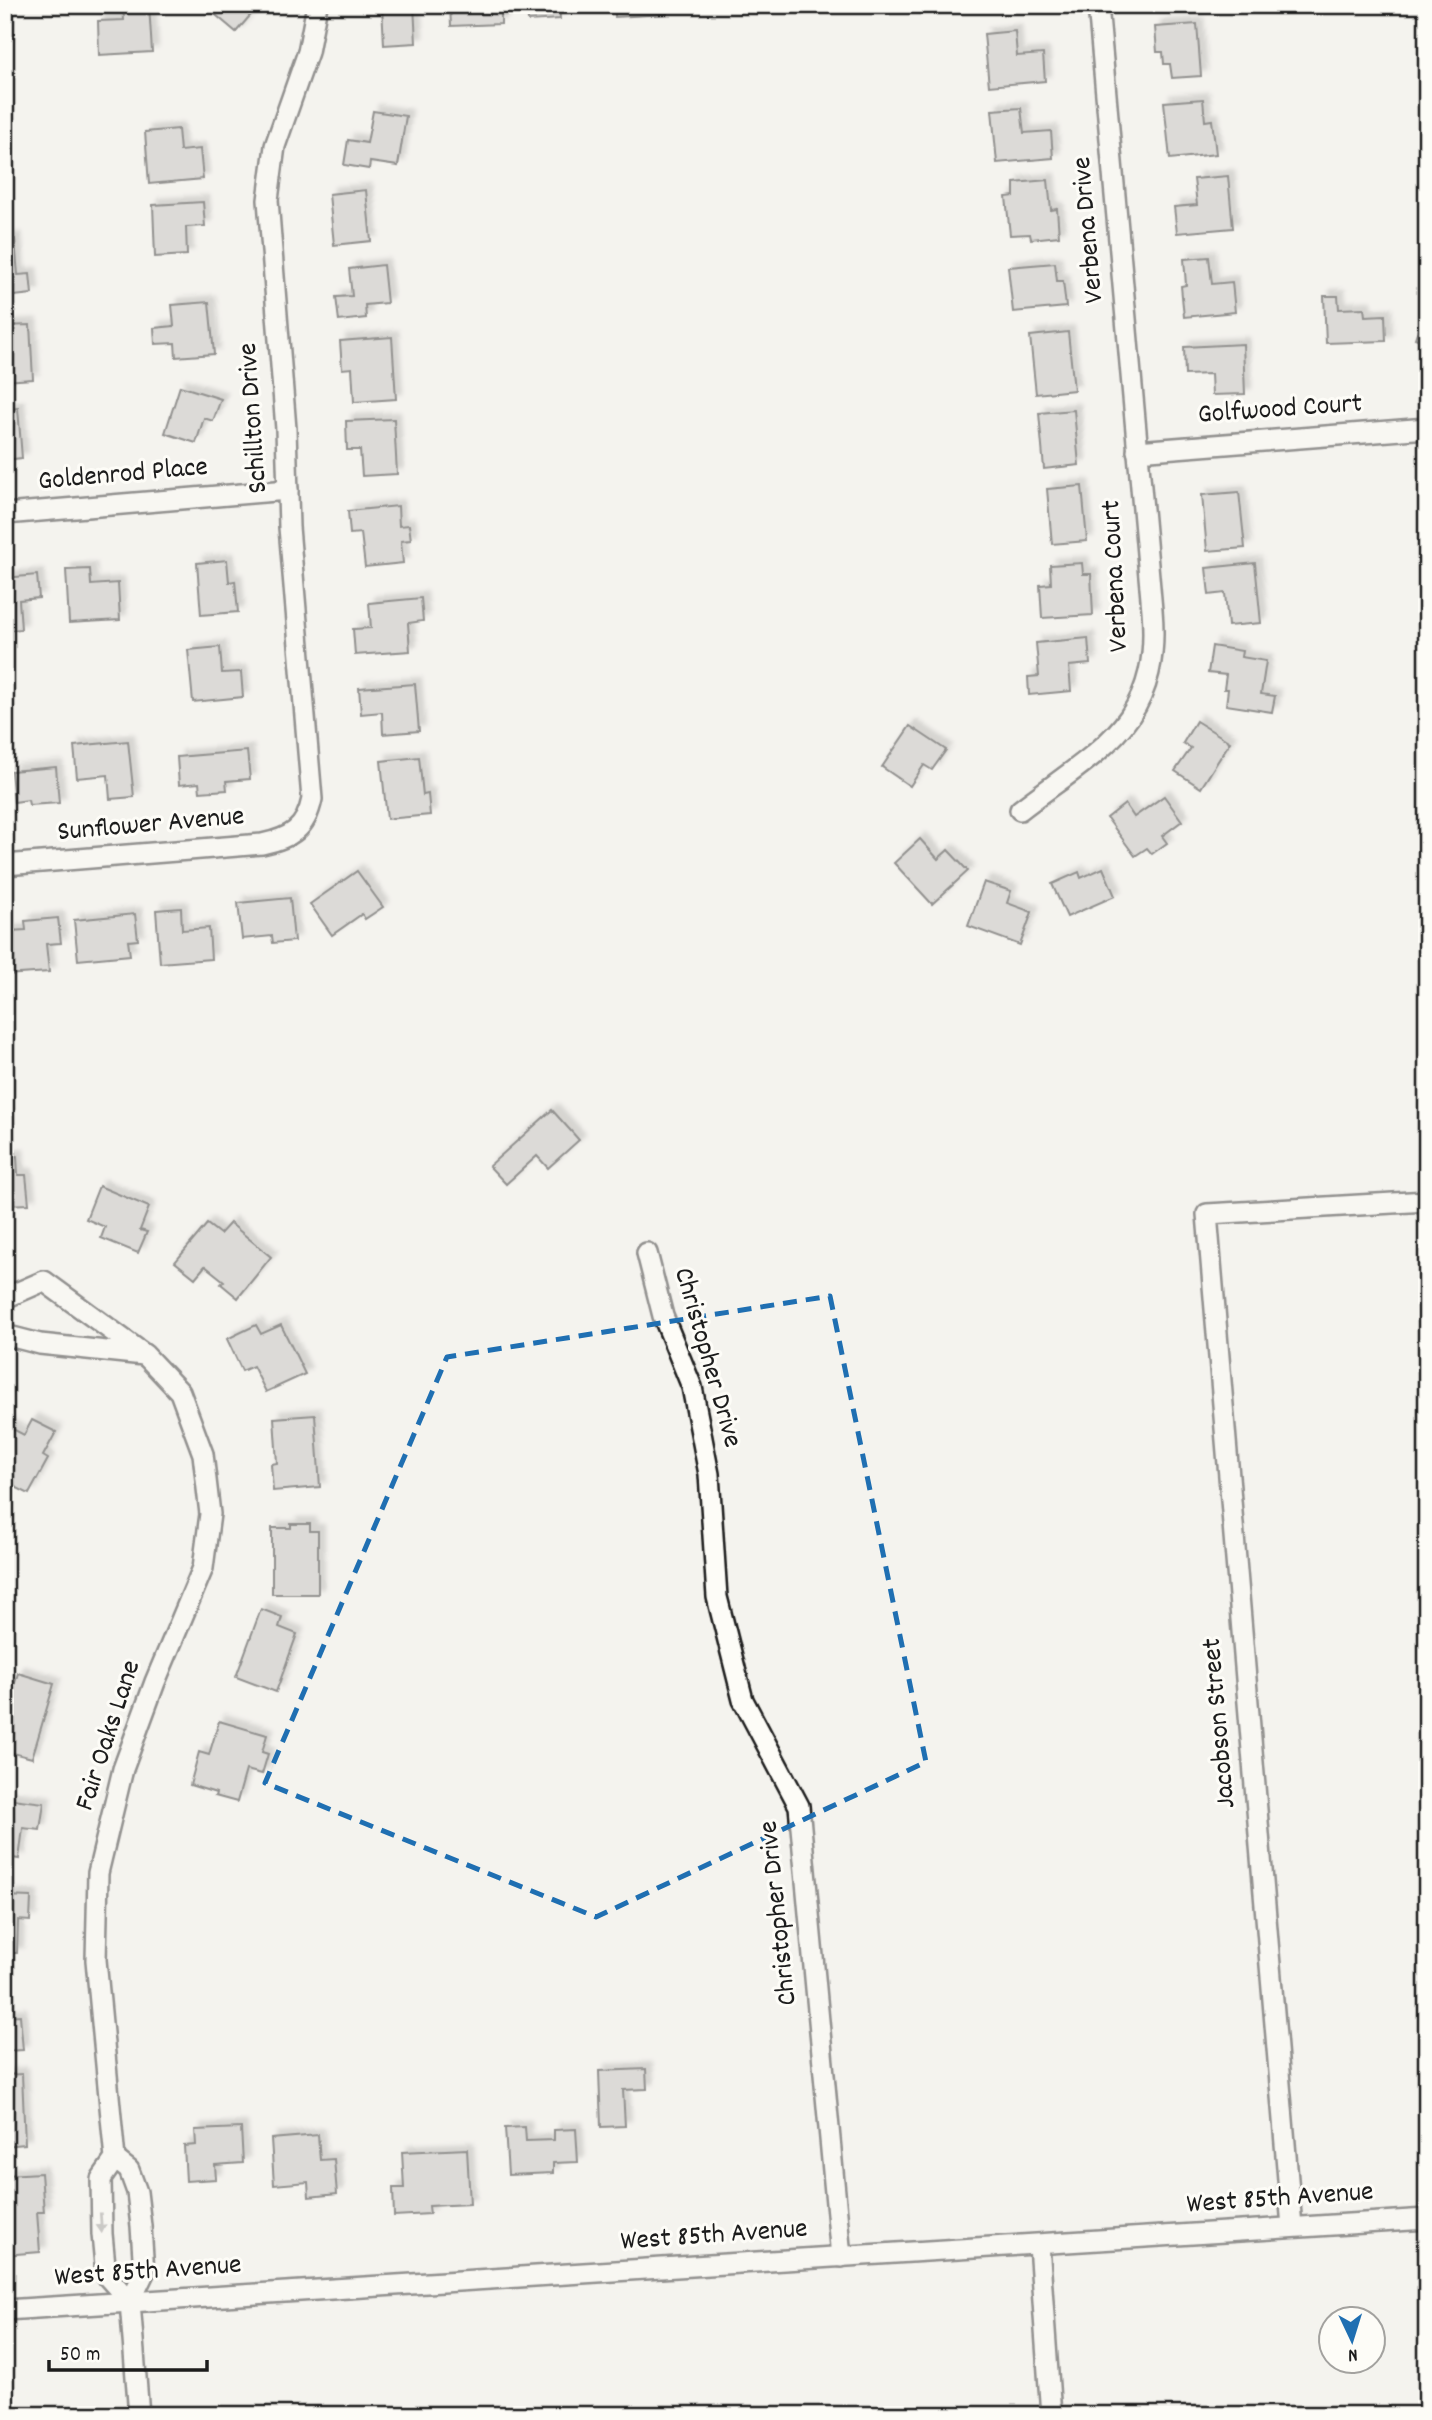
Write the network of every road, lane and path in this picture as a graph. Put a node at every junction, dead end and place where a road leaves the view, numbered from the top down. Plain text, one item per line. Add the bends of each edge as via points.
1 (317, 5) edge
2 (1098, 5) edge
3 (1427, 428) edge
4 (1137, 450) junction
5 (288, 490) junction
6 (5, 514) edge
7 (1020, 810) dead end
8 (297, 829) joint
9 (5, 865) edge
10 (1427, 1201) edge
11 (647, 1253) dead end
12 (5, 1298) edge
13 (5, 1335) edge
14 (145, 1355) junction
15 (115, 2159) junction
16 (1427, 2219) edge
17 (1292, 2227) junction
18 (1040, 2245) junction
19 (841, 2257) junction
20 (130, 2302) junction
21 (5, 2310) edge
22 (139, 2415) edge
23 (1051, 2415) edge

1 - 5 street, Schillton Drive via 308,52 275,146 268,200
2 - 4 street, Verbena Drive
3 - 4 street, Golfwood Court
4 - 7 street, Verbena Court via 1154,629 1144,687 1132,713 1105,747
5 - 6 street, Goldenrod Place
5 - 8 street, Schillton Drive via 312,799 308,816
8 - 9 street, Sunflower Avenue via 282,840 262,844
10 - 17 street, Jacobson Street via 1207,1214
11 - 19 street, Christopher Drive via 663,1316 692,1387 709,1474 717,1597 743,1700 799,1806
12 - 14 street, Fair Oaks Lane via 44,1281
13 - 14 street via 40,1344
14 - 15 street, Fair Oaks Lane via 180,1392 203,1454 209,1514 202,1568 123,1769 98,1873 96,1960
15 - 20 street, Fair Oaks Lane via 129,2170 141,2226 144,2273
15 -> 20 street via 101,2179 103,2248 106,2275
16 - 17 street, West 85th Avenue
17 - 18 street, West 85th Avenue
18 - 19 street, West 85th Avenue
18 - 23 street
19 - 20 street, West 85th Avenue
20 - 21 street, West 85th Avenue
20 - 22 street

